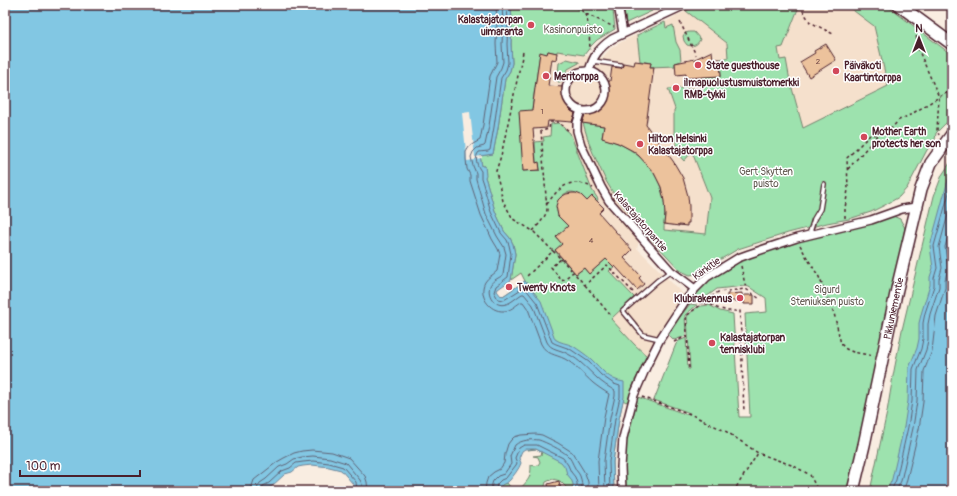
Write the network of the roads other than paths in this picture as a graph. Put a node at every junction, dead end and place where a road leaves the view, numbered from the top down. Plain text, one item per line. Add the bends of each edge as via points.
1 (618, 5) edge
2 (899, 5) edge
3 (682, 6) edge
4 (620, 31) junction
5 (952, 44) edge
6 (592, 60) junction
7 (620, 65) dead end
8 (588, 71) junction
9 (581, 110) junction
10 (952, 134) edge
11 (824, 184) dead end
12 (916, 207) junction
13 (809, 235) junction
14 (671, 271) junction
15 (694, 289) junction
16 (660, 339) junction
17 (622, 491) edge
18 (853, 491) edge

1 - 4 street
2 - 5 main road
3 - 4 street
4 - 6 street
6 - 7 lane
6 - 8 street
8 - 9 street via 572,76 566,86 569,101
8 - 9 street via 602,79 606,89 605,96 596,108
9 - 14 street, Kalastajatorpantie via 577,131 600,187 609,201
10 - 12 main road, Pikkuniementie via 931,163
11 - 13 lane via 820,209
12 - 13 street, Kärkitie
12 - 18 main road, Pikkuniementie
13 - 15 street, Kärkitie via 738,258 707,277
14 - 15 street, Kalastajatorpantie
14 - 16 lane via 623,311 643,335
15 - 16 street, Kärkitie
16 - 17 street, Kärkitie via 634,395 623,438

